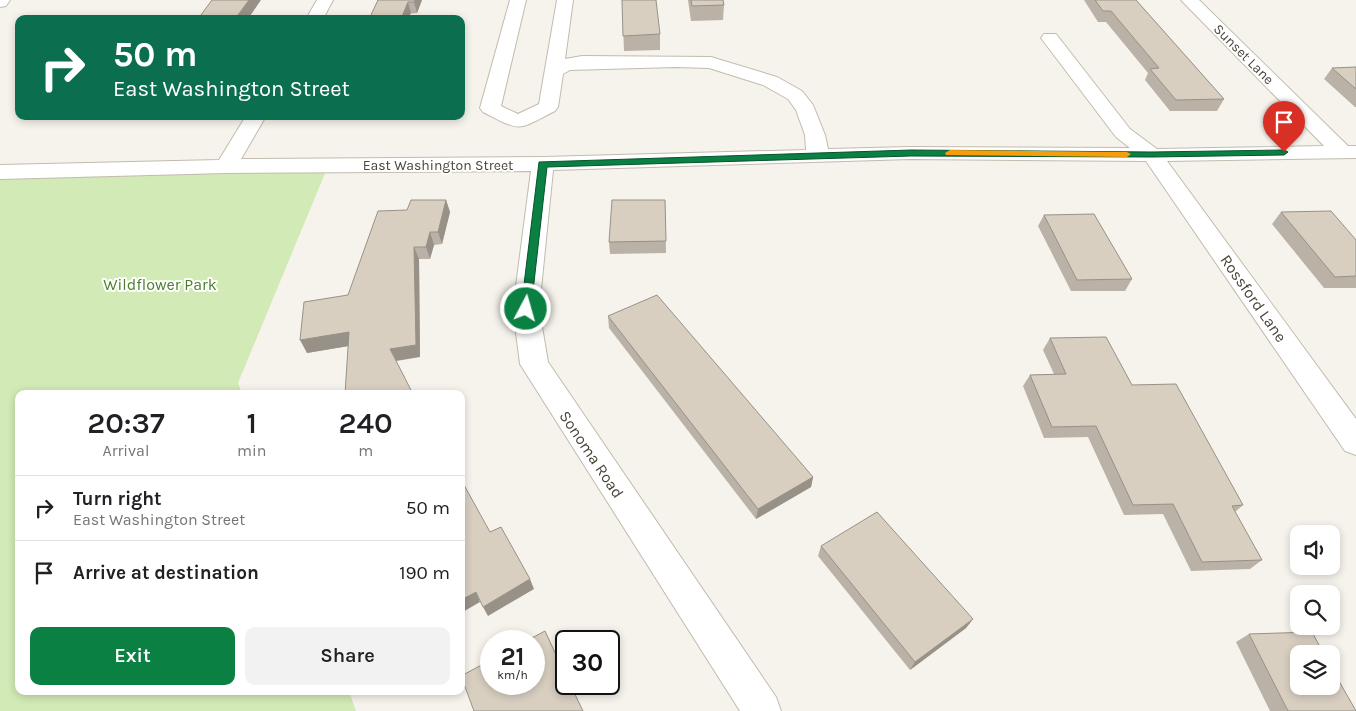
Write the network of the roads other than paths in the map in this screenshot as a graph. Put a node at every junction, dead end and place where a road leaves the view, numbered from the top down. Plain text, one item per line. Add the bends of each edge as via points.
1 (325, 0) edge
2 (518, 0) edge
3 (565, 0) edge
4 (1189, 0) edge
5 (316, 15) edge
6 (1050, 38) dead end
7 (555, 71) junction
8 (254, 120) edge
9 (514, 143) junction
10 (1348, 152) edge
11 (1152, 155) junction
12 (818, 156) junction
13 (543, 164) junction
14 (226, 166) junction
15 (0, 172) edge
16 (1356, 442) edge
17 (762, 711) edge

1 - 5 street
2 - 9 street via 490,108
3 - 7 street
4 - 10 street, Sunset Lane
6 - 11 street, Rossford Lane via 1123,134
7 - 9 street via 548,107
7 - 12 street via 564,65 582,62 676,61 711,63 770,81 795,95 806,109
8 - 14 street
9 - 13 street, East Washington Street
9 - 14 street, East Washington Street
10 - 11 street, East Washington Street
11 - 12 street, East Washington Street via 939,153
11 - 16 street, Rossford Lane
12 - 13 street, East Washington Street
13 - 17 street, Sonoma Road via 526,309 534,364
14 - 15 street, East Washington Street

